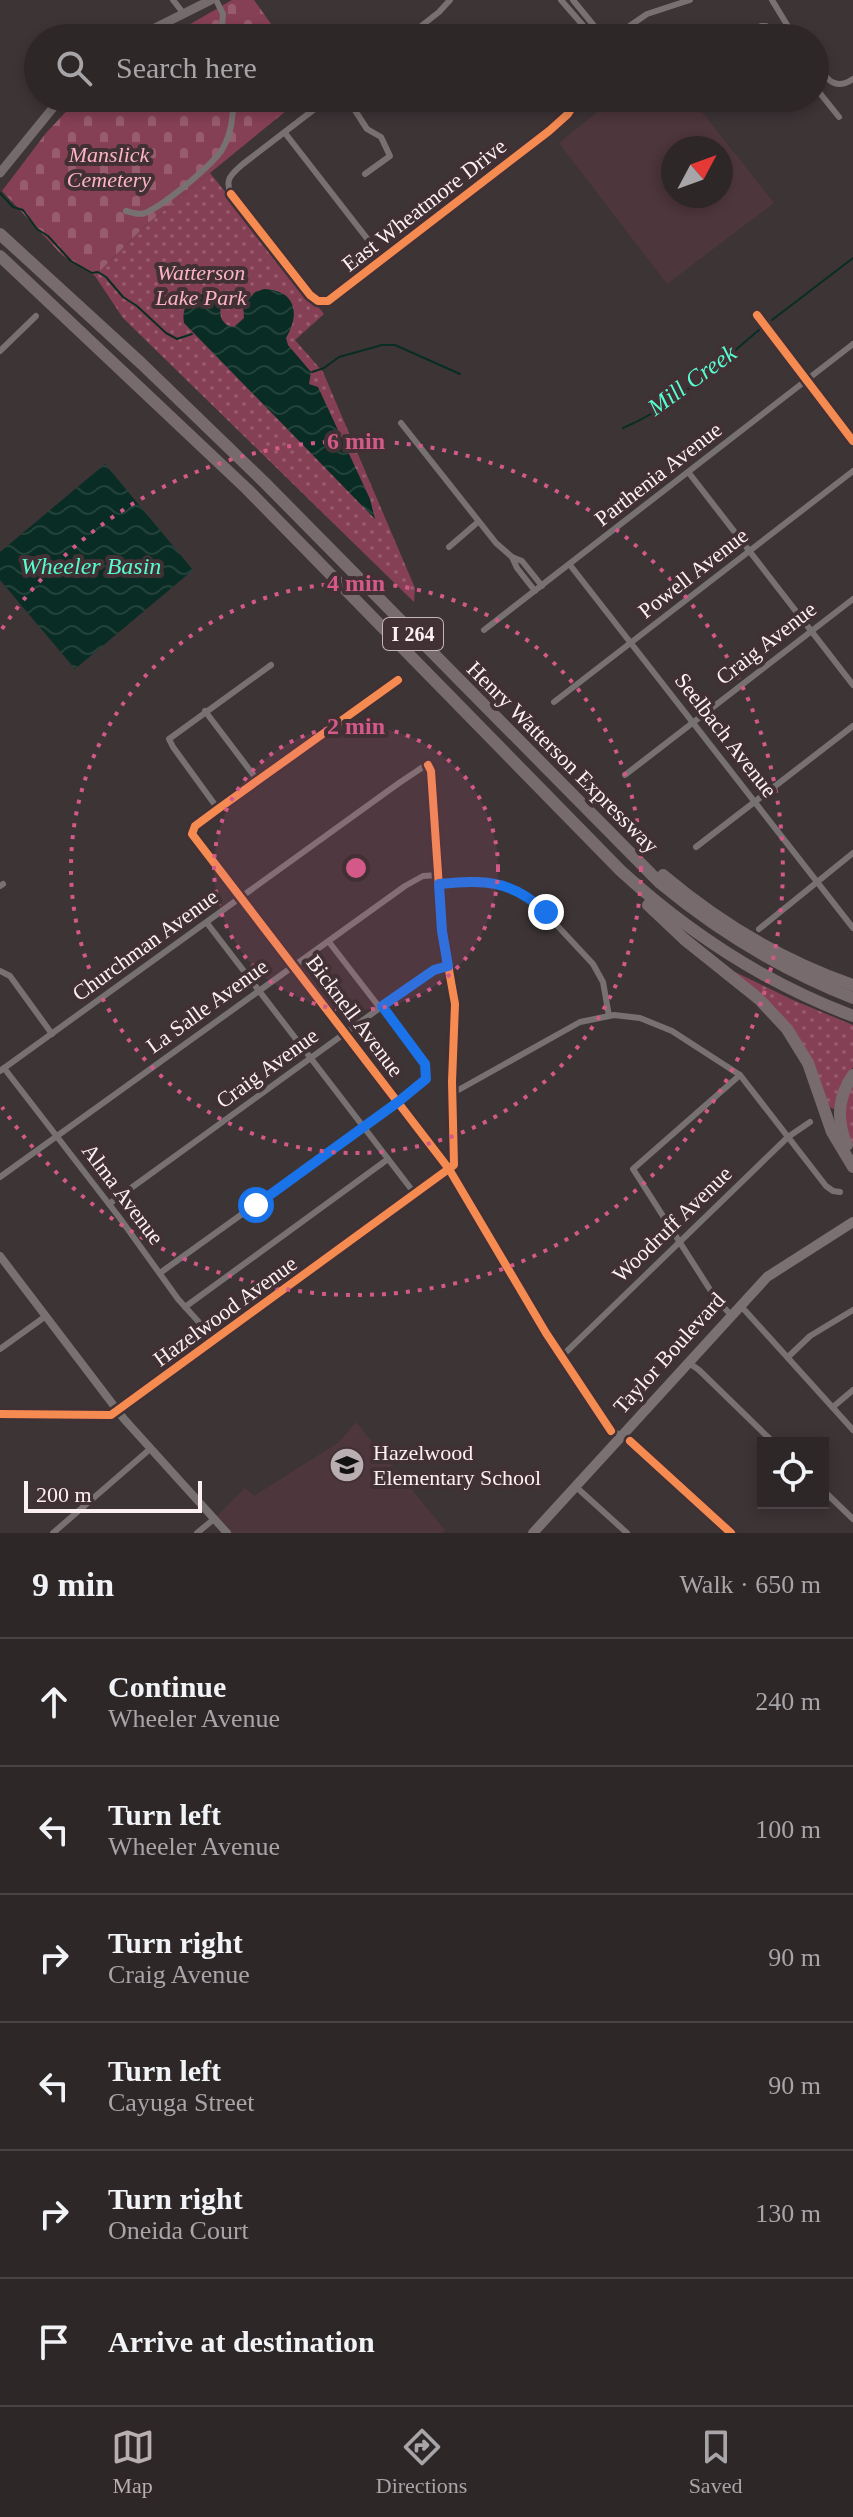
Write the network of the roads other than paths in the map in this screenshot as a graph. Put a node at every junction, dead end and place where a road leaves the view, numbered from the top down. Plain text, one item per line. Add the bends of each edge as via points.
1 (173, 0) edge
2 (214, 0) edge
3 (450, 0) edge
4 (561, 0) edge
5 (573, 0) edge
6 (690, 0) edge
7 (772, 0) edge
8 (184, 14) junction
9 (164, 24) edge
10 (222, 24) edge
11 (424, 24) edge
12 (582, 24) edge
13 (593, 24) edge
14 (632, 24) edge
15 (787, 24) edge
16 (853, 79) edge
17 (829, 82) edge
18 (829, 104) edge
19 (50, 112) edge
20 (231, 112) edge
21 (311, 112) edge
22 (356, 112) edge
23 (569, 112) edge
24 (839, 117) dead end
25 (285, 133) junction
26 (0, 173) edge
27 (365, 174) dead end
28 (126, 211) dead end
29 (0, 234) edge
30 (0, 256) edge
31 (383, 259) junction
32 (757, 315) dead end
33 (36, 316) dead end
34 (853, 344) edge
35 (0, 351) edge
36 (806, 380) junction
37 (401, 423) dead end
38 (853, 441) edge
39 (853, 471) edge
40 (689, 473) junction
41 (478, 522) junction
42 (449, 547) dead end
43 (750, 552) junction
44 (570, 565) junction
45 (538, 589) junction
46 (853, 599) edge
47 (484, 630) dead end
48 (811, 631) junction
49 (630, 644) junction
50 (271, 665) dead end
51 (398, 680) dead end
52 (853, 685) edge
53 (554, 702) dead end
54 (205, 711) junction
55 (694, 722) junction
56 (853, 726) edge
57 (625, 775) dead end
58 (258, 781) junction
59 (755, 801) junction
60 (218, 809) junction
61 (624, 847) junction
62 (696, 847) dead end
63 (853, 853) edge
64 (621, 871) junction
65 (439, 875) junction
66 (815, 882) junction
67 (439, 884) junction
68 (241, 898) junction
69 (207, 923) junction
70 (853, 928) edge
71 (759, 929) dead end
72 (329, 942) junction
73 (294, 966) junction
74 (448, 966) junction
75 (0, 971) edge
76 (853, 985) edge
77 (257, 990) junction
78 (853, 998) edge
79 (381, 1007) junction
80 (609, 1016) junction
81 (853, 1016) edge
82 (52, 1034) junction
83 (346, 1034) junction
84 (311, 1059) junction
85 (2, 1070) edge
86 (740, 1075) junction
87 (853, 1075) edge
88 (453, 1093) junction
89 (398, 1102) junction
90 (810, 1122) dead end
91 (364, 1127) junction
92 (56, 1137) junction
93 (788, 1137) junction
94 (853, 1154) edge
95 (388, 1159) junction
96 (853, 1167) edge
97 (449, 1169) junction
98 (0, 1177) edge
99 (840, 1192) dead end
100 (415, 1194) junction
101 (109, 1204) junction
102 (853, 1222) edge
103 (680, 1242) junction
104 (2, 1262) edge
105 (160, 1273) junction
106 (740, 1305) junction
107 (185, 1307) junction
108 (853, 1310) edge
109 (731, 1315) junction
110 (46, 1316) junction
111 (215, 1340) junction
112 (0, 1349) edge
113 (562, 1356) junction
114 (788, 1357) junction
115 (689, 1363) junction
116 (853, 1390) edge
117 (833, 1407) junction
118 (118, 1411) junction
119 (0, 1414) edge
120 (853, 1430) edge
121 (621, 1436) junction
122 (768, 1437) edge
123 (150, 1449) junction
124 (575, 1486) junction
125 (829, 1496) edge
126 (214, 1519) junction
127 (853, 1519) edge
128 (624, 1532) edge
129 (53, 1533) edge
130 (197, 1533) edge
131 (227, 1533) edge
132 (533, 1533) edge
133 (731, 1533) edge

1 - 8 street
2 - 8 main road
2 - 10 street via 223,14
3 - 11 street
4 - 12 street
5 - 13 street
6 - 14 street
7 - 15 street
8 - 9 main road
16 - 17 street via 843,85
18 - 24 street
19 - 26 main road
20 - 28 street via 225,143 215,160 154,208 141,214
21 - 25 street
22 - 27 street via 367,129 381,137 390,156
23 - 31 street, East Wheatmore Drive
25 - 31 street
25 - 31 street, East Wheatmore Drive via 228,180 243,209 310,295 322,302 332,300
29 - 61 highway, Henry Watterson Expressway / I 264 via 264,482
30 - 64 highway, Henry Watterson Expressway / I 264 via 247,489
32 - 36 street
33 - 35 street
34 - 36 street, Parthenia Avenue
36 - 38 street
36 - 40 street, Parthenia Avenue
37 - 41 street
39 - 43 street, Powell Avenue
40 - 43 street
40 - 44 street, Parthenia Avenue
41 - 42 street
41 - 45 street via 522,561
43 - 48 street
43 - 49 street, Powell Avenue
44 - 45 street, Parthenia Avenue
44 - 49 street, Seelbach Avenue
45 - 47 street, Parthenia Avenue
46 - 48 street, Craig Avenue
48 - 52 street
48 - 55 street, Craig Avenue
49 - 53 street, Powell Avenue
49 - 55 street, Seelbach Avenue
50 - 54 street
51 - 58 street
54 - 58 street
54 - 60 street via 169,739
55 - 57 street, Craig Avenue
55 - 59 street, Seelbach Avenue
56 - 59 street
58 - 60 street
59 - 62 street
59 - 66 street, Seelbach Avenue
60 - 68 street, Bicknell Avenue via 192,834
61 - 76 highway via 751,938
61 - 78 highway, Henry Watterson Expressway / I 264 via 671,892 738,941
63 - 66 street
64 - 81 highway, Henry Watterson Expressway / I 264 via 674,918 739,962
64 - 96 highway via 669,926 759,999 787,1029 808,1063 832,1132
65 - 67 street
65 - 68 street, Churchman Avenue via 428,765
65 - 72 street, La Salle Avenue via 413,881
66 - 70 street, Seelbach Avenue
66 - 71 street
67 - 74 street
67 - 80 street via 490,882 537,904 593,964 603,982
68 - 69 street, Churchman Avenue
68 - 73 street, Bicknell Avenue
69 - 77 street
69 - 82 street, Churchman Avenue
72 - 73 street, La Salle Avenue
72 - 79 street
73 - 77 street, La Salle Avenue
73 - 83 street, Bicknell Avenue
74 - 79 street, Craig Avenue
74 - 88 street via 455,1004
75 - 82 street via 10,976
77 - 84 street
77 - 92 street, La Salle Avenue
79 - 83 street, Craig Avenue
79 - 89 street via 428,1075
80 - 86 street via 661,1026
80 - 88 street via 568,1027
82 - 85 street, Churchman Avenue
83 - 84 street, Craig Avenue
83 - 89 street, Bicknell Avenue
84 - 91 street
84 - 101 street, Craig Avenue
85 - 92 street, Alma Avenue
86 - 93 street
86 - 103 street via 633,1169
87 - 94 highway via 840,1113 843,1137
88 - 97 street via 455,1158
89 - 91 street
89 - 97 street, Bicknell Avenue
90 - 93 street, Woodruff Avenue
91 - 95 street
91 - 105 street
92 - 98 street, La Salle Avenue
92 - 101 street, Alma Avenue
93 - 99 street via 826,1186
93 - 103 street, Woodruff Avenue
95 - 100 street
95 - 107 street
97 - 100 street, Hazelwood Avenue
97 - 113 street, Bicknell Avenue
100 - 111 street, Hazelwood Avenue
101 - 105 street, Alma Avenue
102 - 106 main road, Taylor Boulevard via 773,1272
103 - 109 street
103 - 113 street, Woodruff Avenue
104 - 110 street
105 - 107 street, Alma Avenue
106 - 109 main road, Taylor Boulevard
106 - 114 street
107 - 111 street, Alma Avenue
108 - 114 street via 810,1336
109 - 115 main road, Taylor Boulevard
110 - 112 street
110 - 118 street
111 - 118 street, Hazelwood Avenue
113 - 121 street, Bicknell Avenue via 611,1431
114 - 117 street
115 - 121 main road, Taylor Boulevard
115 - 122 street
116 - 117 street
117 - 120 street
118 - 119 street, Hazelwood Avenue via 91,1416
118 - 123 street
121 - 124 main road, Taylor Boulevard
121 - 133 street, Bicknell Avenue
123 - 126 street
123 - 129 street
124 - 128 street
124 - 132 main road, Taylor Boulevard
125 - 127 street
126 - 130 street
126 - 131 street

